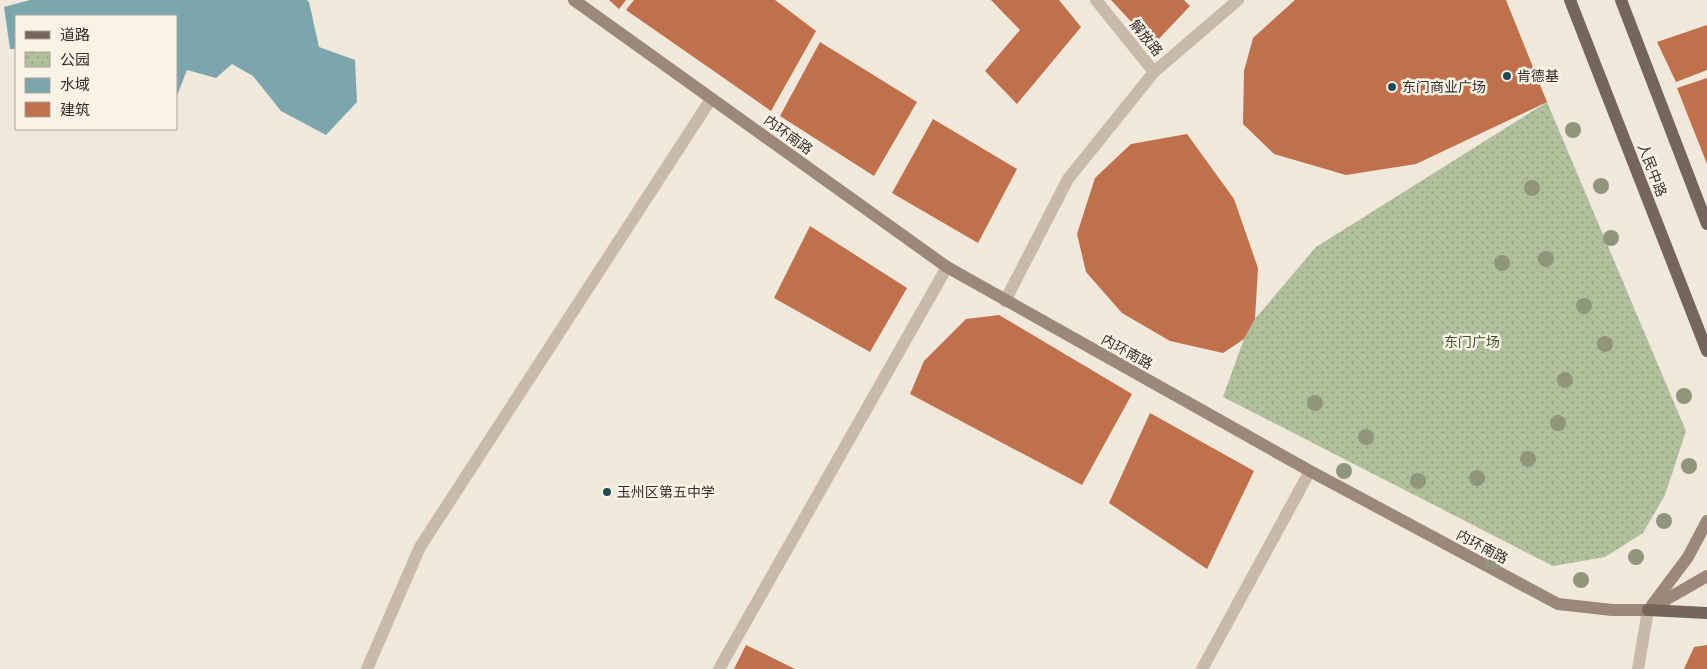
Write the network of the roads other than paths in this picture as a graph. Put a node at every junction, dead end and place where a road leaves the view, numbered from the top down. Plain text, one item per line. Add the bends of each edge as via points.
1 (574, 0) edge
2 (1096, 0) edge
3 (1238, 0) edge
4 (1570, 0) edge
5 (1621, 0) edge
6 (1154, 72) junction
7 (711, 99) junction
8 (1707, 224) edge
9 (947, 268) junction
10 (1005, 301) junction
11 (1707, 351) edge
12 (1310, 471) junction
13 (1707, 521) edge
14 (1707, 576) edge
15 (1648, 610) junction
16 (1707, 613) edge
17 (367, 669) edge
18 (719, 669) edge
19 (1202, 669) edge
20 (1638, 669) edge

1 - 7 main road, 内环南路
2 - 6 street, 解放路
3 - 6 street
4 - 11 main road, 人民中路
5 - 8 main road
6 - 10 street via 1068,179
7 - 9 main road, 内环南路
7 - 17 street via 420,547
9 - 10 main road, 内环南路
9 - 18 street
10 - 12 main road, 内环南路
12 - 15 main road, 内环南路 via 1558,604
12 - 19 street
13 - 15 main road via 1688,557
14 - 15 main road, 内环南路
15 - 16 main road
15 - 20 street

